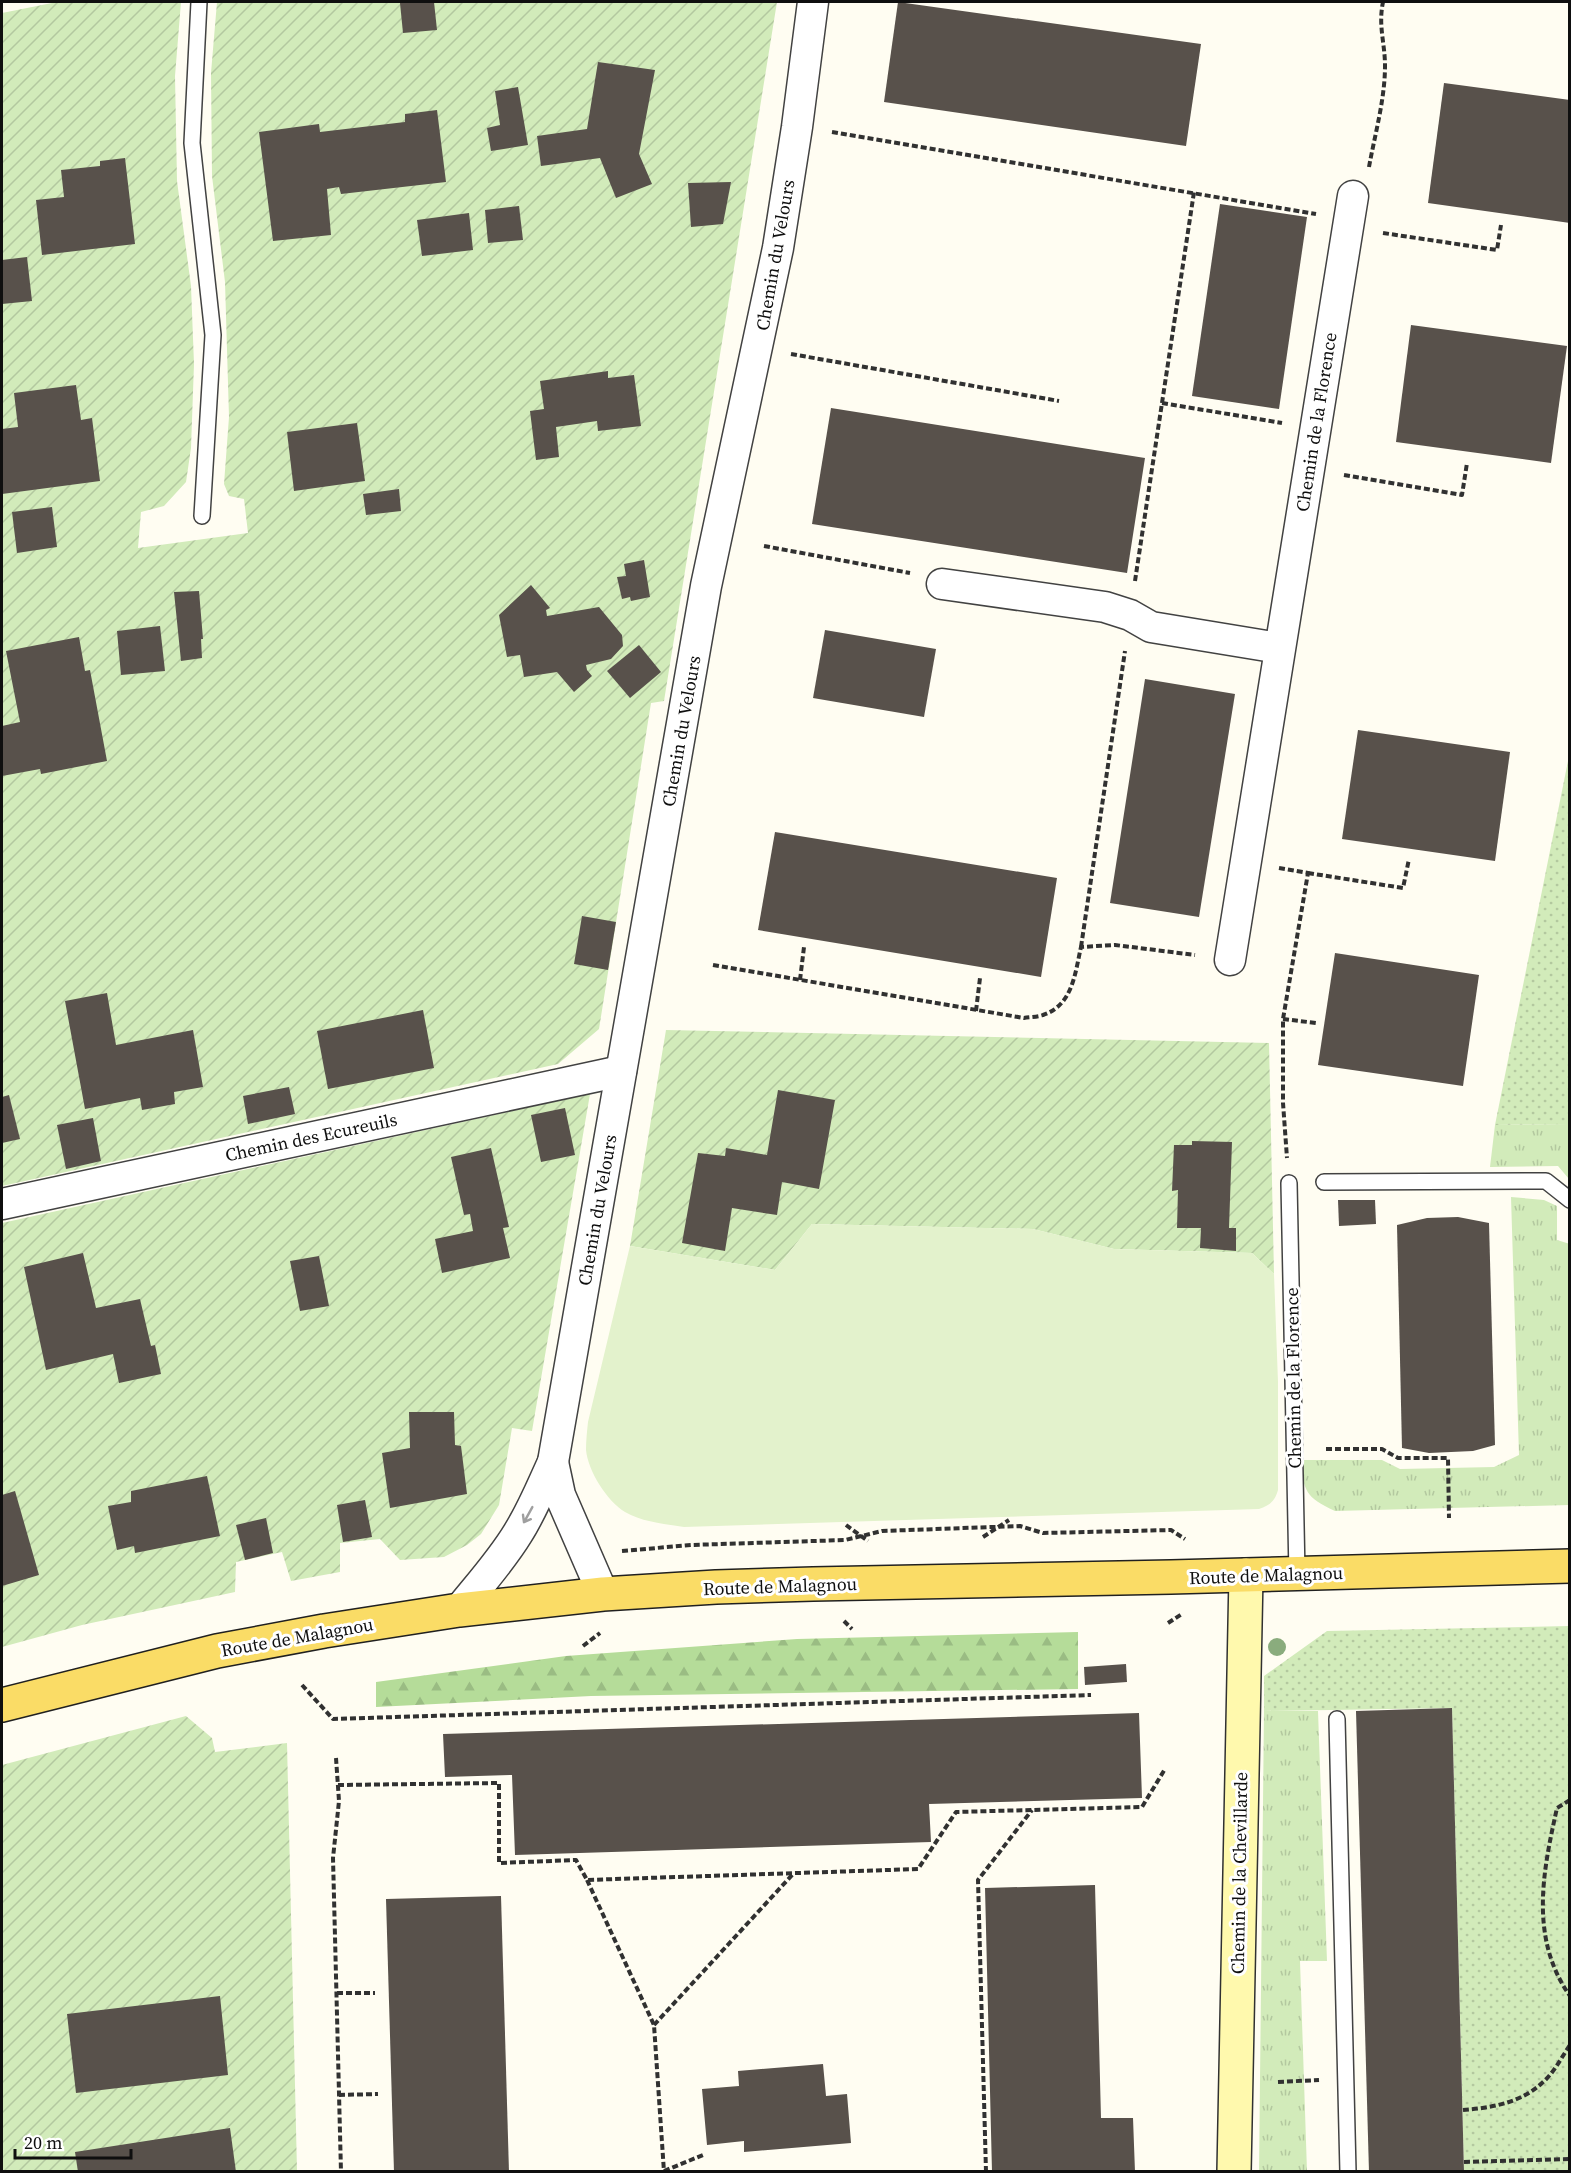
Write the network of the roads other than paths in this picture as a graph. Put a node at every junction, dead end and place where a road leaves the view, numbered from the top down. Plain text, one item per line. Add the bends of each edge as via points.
1 (199, 2) edge
2 (813, 2) edge
3 (1350, 215) road end
4 (202, 516) dead end
5 (942, 584) road end
6 (1279, 648) junction
7 (1230, 960) road end
8 (621, 1071) junction
9 (1324, 1182) dead end
10 (1289, 1183) road end
11 (1569, 1200) edge
12 (2, 1204) edge
13 (553, 1462) junction
14 (1569, 1566) edge
15 (1297, 1574) junction
16 (1246, 1575) junction
17 (603, 1594) junction
18 (459, 1610) junction
19 (2, 1705) edge
20 (1337, 1719) dead end
21 (1234, 2172) edge
22 (1348, 2172) edge

1 - 4 lane via 192,143 213,335
2 - 8 street, Chemin du Velours via 780,237 706,586
3 - 6 street, Chemin de la Florence
5 - 6 street via 1105,607 1151,627
6 - 7 street, Chemin de la Florence
8 - 12 street, Chemin des Ecureuils
8 - 13 street, Chemin du Velours
9 - 11 lane via 1546,1181
10 - 15 lane, Chemin de la Florence
13 - 17 street, Chemin du Velours via 560,1495
13 -> 18 street, Chemin du Velours via 519,1532
14 - 15 main road, Route de Malagnou
15 - 16 main road, Route de Malagnou
16 - 17 main road, Route de Malagnou via 716,1587
16 - 21 street, Chemin de la Chevillarde
17 - 18 main road, Route de Malagnou
18 - 19 main road, Route de Malagnou via 218,1652
20 - 22 lane

